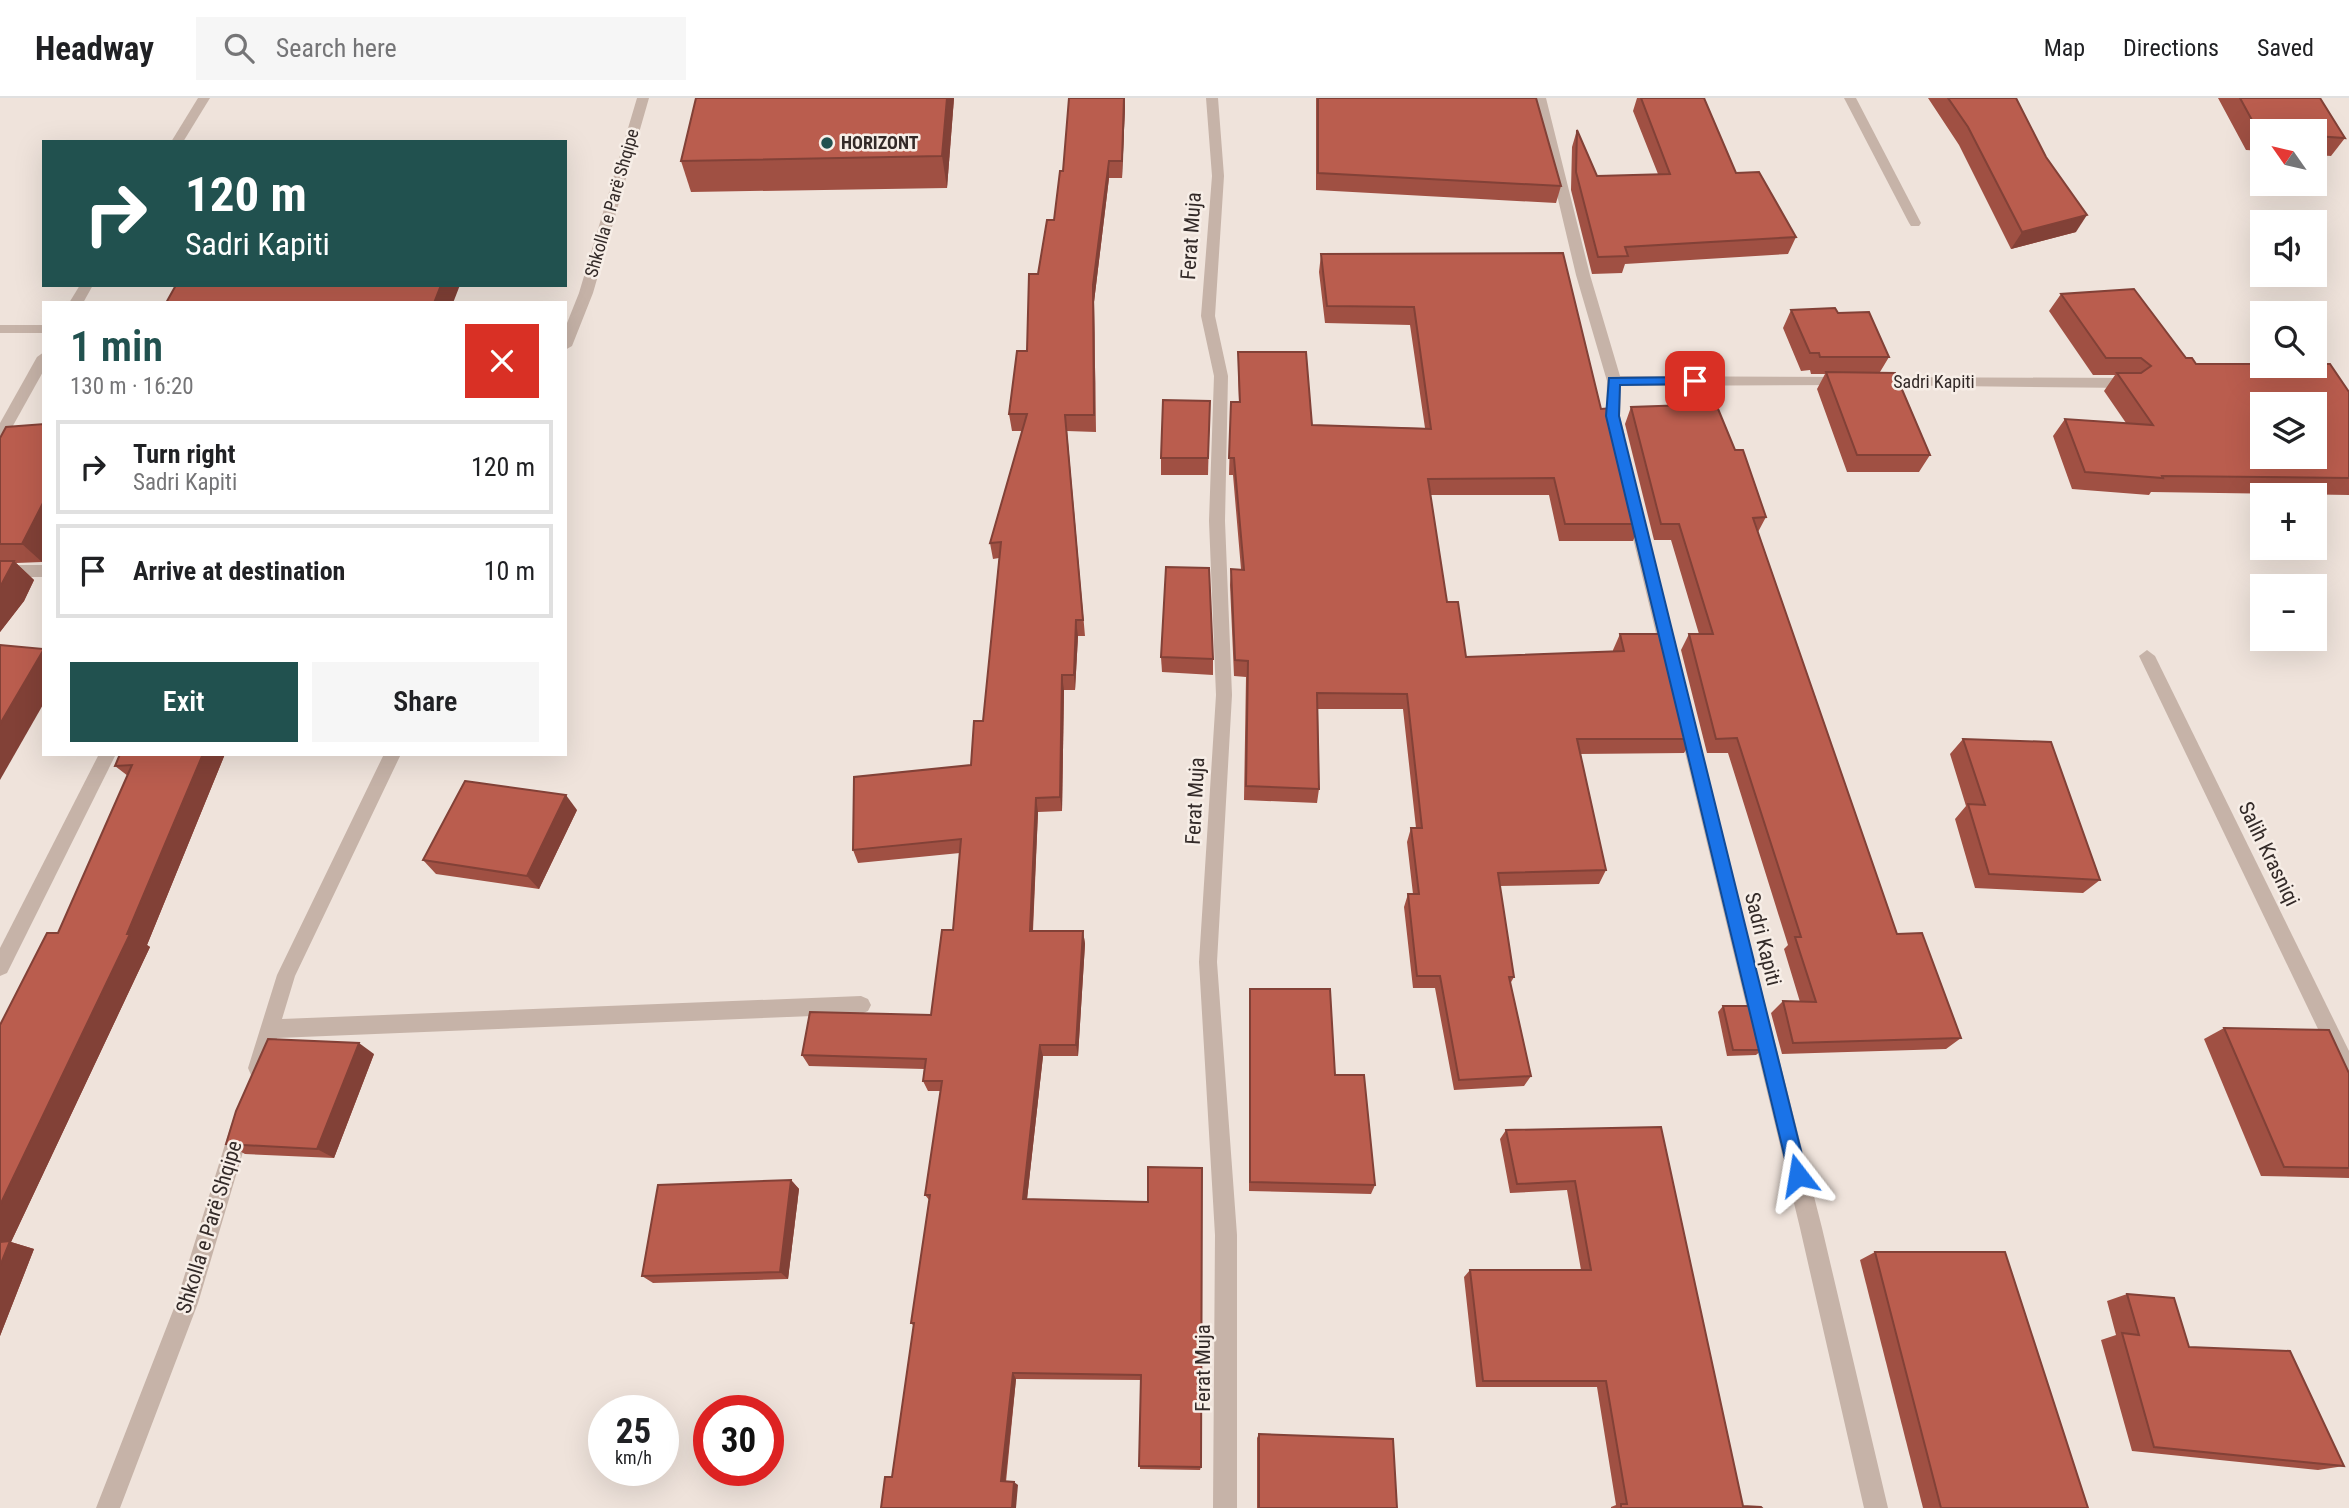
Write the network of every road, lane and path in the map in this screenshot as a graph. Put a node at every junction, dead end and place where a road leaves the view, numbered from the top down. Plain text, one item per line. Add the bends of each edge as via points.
1 (204, 98) edge
2 (643, 98) edge
3 (1212, 98) edge
4 (1540, 98) edge
5 (1850, 98) edge
6 (178, 140) edge
7 (1914, 223) dead end
8 (0, 329) edge
9 (42, 329) edge
10 (567, 341) edge
11 (42, 361) edge
12 (1614, 381) junction
13 (2128, 383) edge
14 (0, 436) edge
15 (1622, 456) edge
16 (1628, 482) edge
17 (0, 570) edge
18 (42, 572) edge
19 (2147, 656) dead end
20 (1676, 681) edge
21 (1682, 708) edge
22 (107, 756) edge
23 (392, 756) edge
24 (0, 967) edge
25 (861, 1005) dead end
26 (270, 1029) junction
27 (2349, 1073) edge
28 (254, 1081) edge
29 (246, 1107) edge
30 (108, 1508) edge
31 (1225, 1508) edge
32 (1876, 1508) edge

1 - 6 street
2 - 10 street, Shkolla e Parë Shqipe via 586,293
3 - 31 street, Ferat Muja via 1219,176 1208,316 1221,376 1217,521 1224,695 1208,962 1226,1235
4 - 12 street
5 - 7 street
8 - 9 street
11 - 14 street
12 - 13 street, Sadri Kapiti
12 - 15 street via 1613,416
16 - 20 street
17 - 18 street
19 - 27 street, Salih Krasniqi
21 - 32 street, Sadri Kapiti
22 - 24 street
23 - 26 street via 286,975
25 - 26 street
26 - 28 street
29 - 30 street, Shkolla e Parë Shqipe via 187,1303

